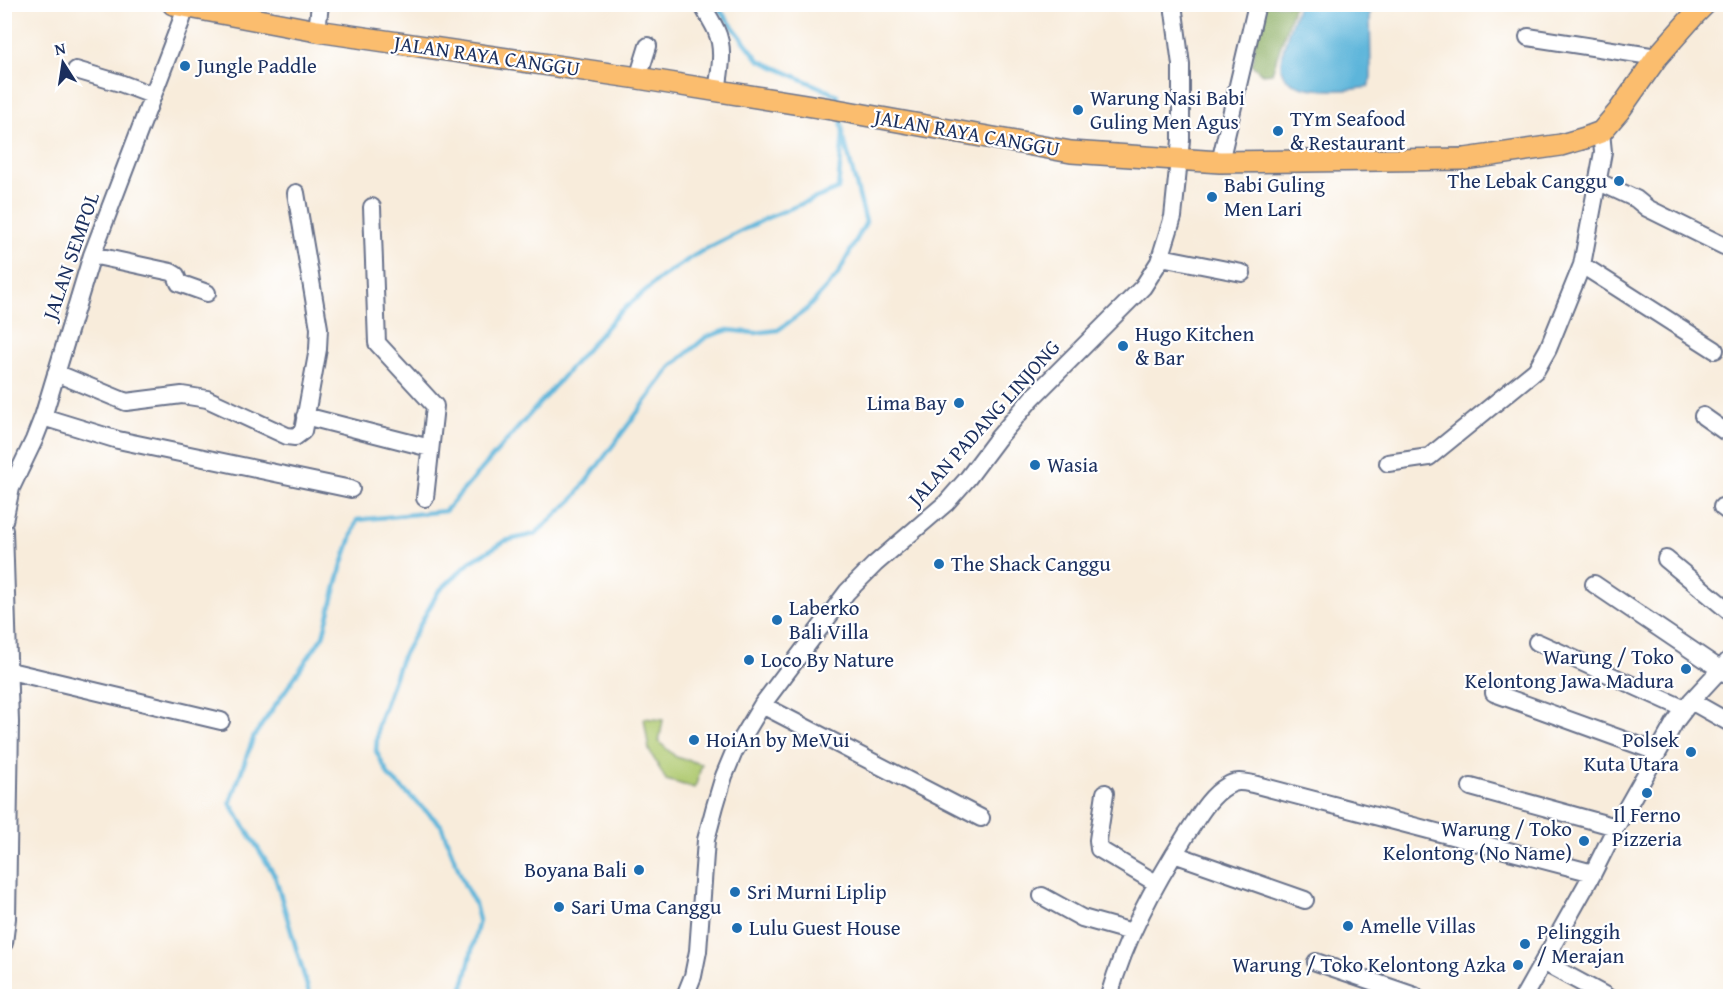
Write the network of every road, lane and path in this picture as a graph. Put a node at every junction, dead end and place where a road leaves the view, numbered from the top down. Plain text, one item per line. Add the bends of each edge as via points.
1 (320, 4) edge
2 (702, 4) edge
3 (1173, 4) edge
4 (1257, 4) edge
5 (181, 5) edge
6 (1704, 5) edge
7 (316, 31) junction
8 (1528, 37) dead end
9 (648, 46) dead end
10 (1658, 57) junction
11 (76, 70) dead end
12 (638, 78) junction
13 (717, 91) junction
14 (152, 95) junction
15 (1601, 132) junction
16 (1178, 161) junction
17 (1220, 162) junction
18 (1597, 181) junction
19 (296, 193) dead end
20 (372, 207) dead end
21 (1724, 246) dead end
22 (92, 255) junction
23 (1161, 256) junction
24 (1581, 265) junction
25 (1242, 273) dead end
26 (207, 293) dead end
27 (1715, 350) dead end
28 (56, 373) junction
29 (305, 416) junction
30 (1703, 416) dead end
31 (43, 417) junction
32 (1731, 435) edge
33 (430, 448) junction
34 (1388, 463) dead end
35 (351, 489) dead end
36 (425, 498) dead end
37 (4, 520) edge
38 (4, 530) edge
39 (5, 544) edge
40 (1666, 559) dead end
41 (1594, 584) dead end
42 (1731, 612) edge
43 (1537, 642) dead end
44 (1727, 668) edge
45 (10, 671) junction
46 (1494, 693) dead end
47 (762, 705) junction
48 (1688, 705) junction
49 (221, 721) dead end
50 (1731, 723) edge
51 (1657, 752) junction
52 (1471, 787) dead end
53 (1105, 793) dead end
54 (981, 818) dead end
55 (1616, 827) junction
56 (1174, 854) junction
57 (1593, 873) junction
58 (1156, 883) junction
59 (1042, 896) dead end
60 (1305, 900) dead end
61 (1132, 932) junction
62 (4, 943) edge
63 (1316, 962) dead end
64 (1543, 962) junction
65 (685, 996) edge
66 (1109, 996) edge
67 (1415, 996) edge
68 (1524, 996) edge
69 (1606, 996) edge

1 - 7 street
2 - 13 street via 721,46
3 - 16 street, JALAN PADANG LINJONG via 1181,65
4 - 17 street
5 - 7 main road, JALAN RAYA CANGGU
5 - 14 street, JALAN SEMPOL
6 - 10 main road
7 - 12 main road, JALAN RAYA CANGGU
8 - 10 street
9 - 12 street
10 - 15 main road
11 - 14 street
12 - 13 main road, JALAN RAYA CANGGU
13 - 16 main road, JALAN RAYA CANGGU via 1071,152
14 - 22 street, JALAN SEMPOL
15 - 17 main road, JALAN RAYA CANGGU via 1561,145 1465,159
15 - 18 street via 1603,152
16 - 17 main road, JALAN RAYA CANGGU
16 - 23 street, JALAN PADANG LINJONG via 1173,217
18 - 21 street
18 - 24 street
19 - 29 street via 319,328
20 - 33 street via 377,343 435,406
22 - 26 street via 171,272 179,282
22 - 28 street, JALAN SEMPOL
23 - 25 street
23 - 47 street, JALAN PADANG LINJONG via 1143,287 1032,398 946,503 847,592
24 - 27 street
24 - 34 street via 1536,370 1429,457
28 - 29 street via 126,402 182,395 207,399 287,436 295,437 303,431
28 - 31 street, JALAN SEMPOL
29 - 33 street
30 - 32 street
31 - 35 street via 118,440
31 - 37 street, JALAN SEMPOL via 11,488
33 - 36 street
38 - 39 street
39 - 45 street
40 - 42 street
41 - 44 street
43 - 48 street
44 - 48 street
45 - 49 street
45 - 62 street
46 - 51 street
47 - 54 street
47 - 65 street, JALAN PADANG LINJONG via 723,776 706,840 698,951
48 - 50 street
48 - 51 street
51 - 55 street
52 - 55 street
53 - 58 street via 1099,849
55 - 57 street
56 - 57 street via 1216,794 1241,781
56 - 58 street
56 - 60 street
57 - 64 street
58 - 61 street
59 - 61 street via 1082,918
61 - 66 street
63 - 67 street
64 - 68 street
64 - 69 street

